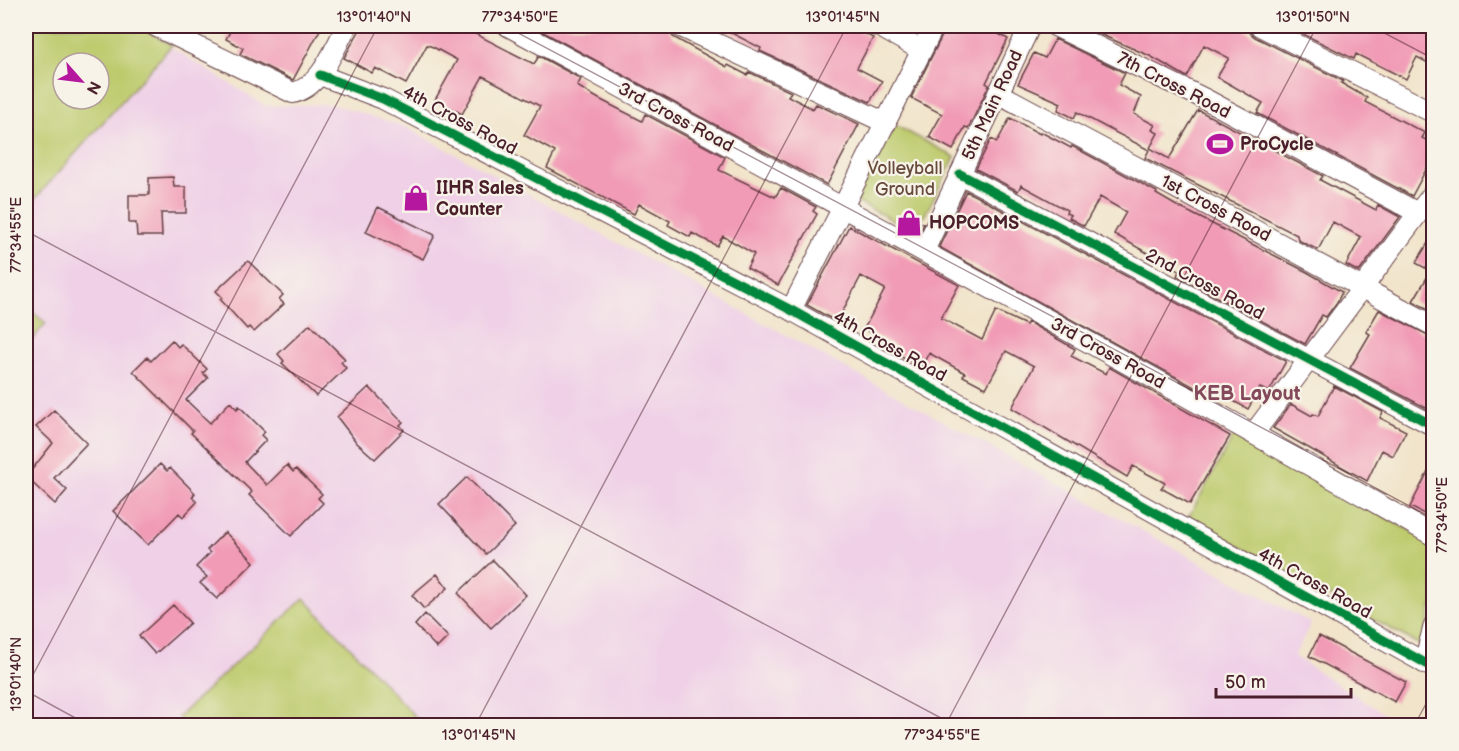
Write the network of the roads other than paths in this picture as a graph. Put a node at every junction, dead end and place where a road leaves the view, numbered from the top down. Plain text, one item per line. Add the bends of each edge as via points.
1 (155, 26) edge
2 (347, 26) edge
3 (508, 26) edge
4 (679, 26) edge
5 (878, 26) edge
6 (934, 26) edge
7 (1029, 26) edge
8 (1055, 26) edge
9 (1260, 26) edge
10 (921, 50) junction
11 (320, 75) junction
12 (998, 93) junction
13 (1434, 112) edge
14 (886, 123) junction
15 (960, 174) junction
16 (1434, 192) edge
17 (844, 208) junction
18 (1419, 213) junction
19 (924, 250) junction
20 (1365, 287) junction
21 (791, 310) junction
22 (1434, 326) edge
23 (1310, 358) junction
24 (1434, 426) edge
25 (1254, 433) junction
26 (1434, 537) edge
27 (1434, 625) edge
28 (1429, 665) edge

1 - 11 street via 293,93 306,90
2 - 11 street
3 - 17 street, 3rd Cross Road
4 - 14 street
5 - 10 street
6 - 10 street
7 - 12 street, 5th Main Road
8 - 18 street, 7th Cross Road via 1207,100
9 - 13 street
10 - 14 street
11 - 21 street, 4th Cross Road via 383,99
12 - 15 street, 5th Main Road
12 - 20 street, 1st Cross Road
14 - 17 street
15 - 19 street, 5th Main Road
15 - 23 street, 2nd Cross Road
16 - 18 street
17 - 19 street, 3rd Cross Road
17 - 21 street
18 - 20 street
19 - 25 street, 3rd Cross Road
20 - 22 street, 1st Cross Road
20 - 23 street
21 - 28 street, 4th Cross Road
23 - 24 street, 2nd Cross Road
23 - 25 street
25 - 26 street, 3rd Cross Road
27 - 28 street

